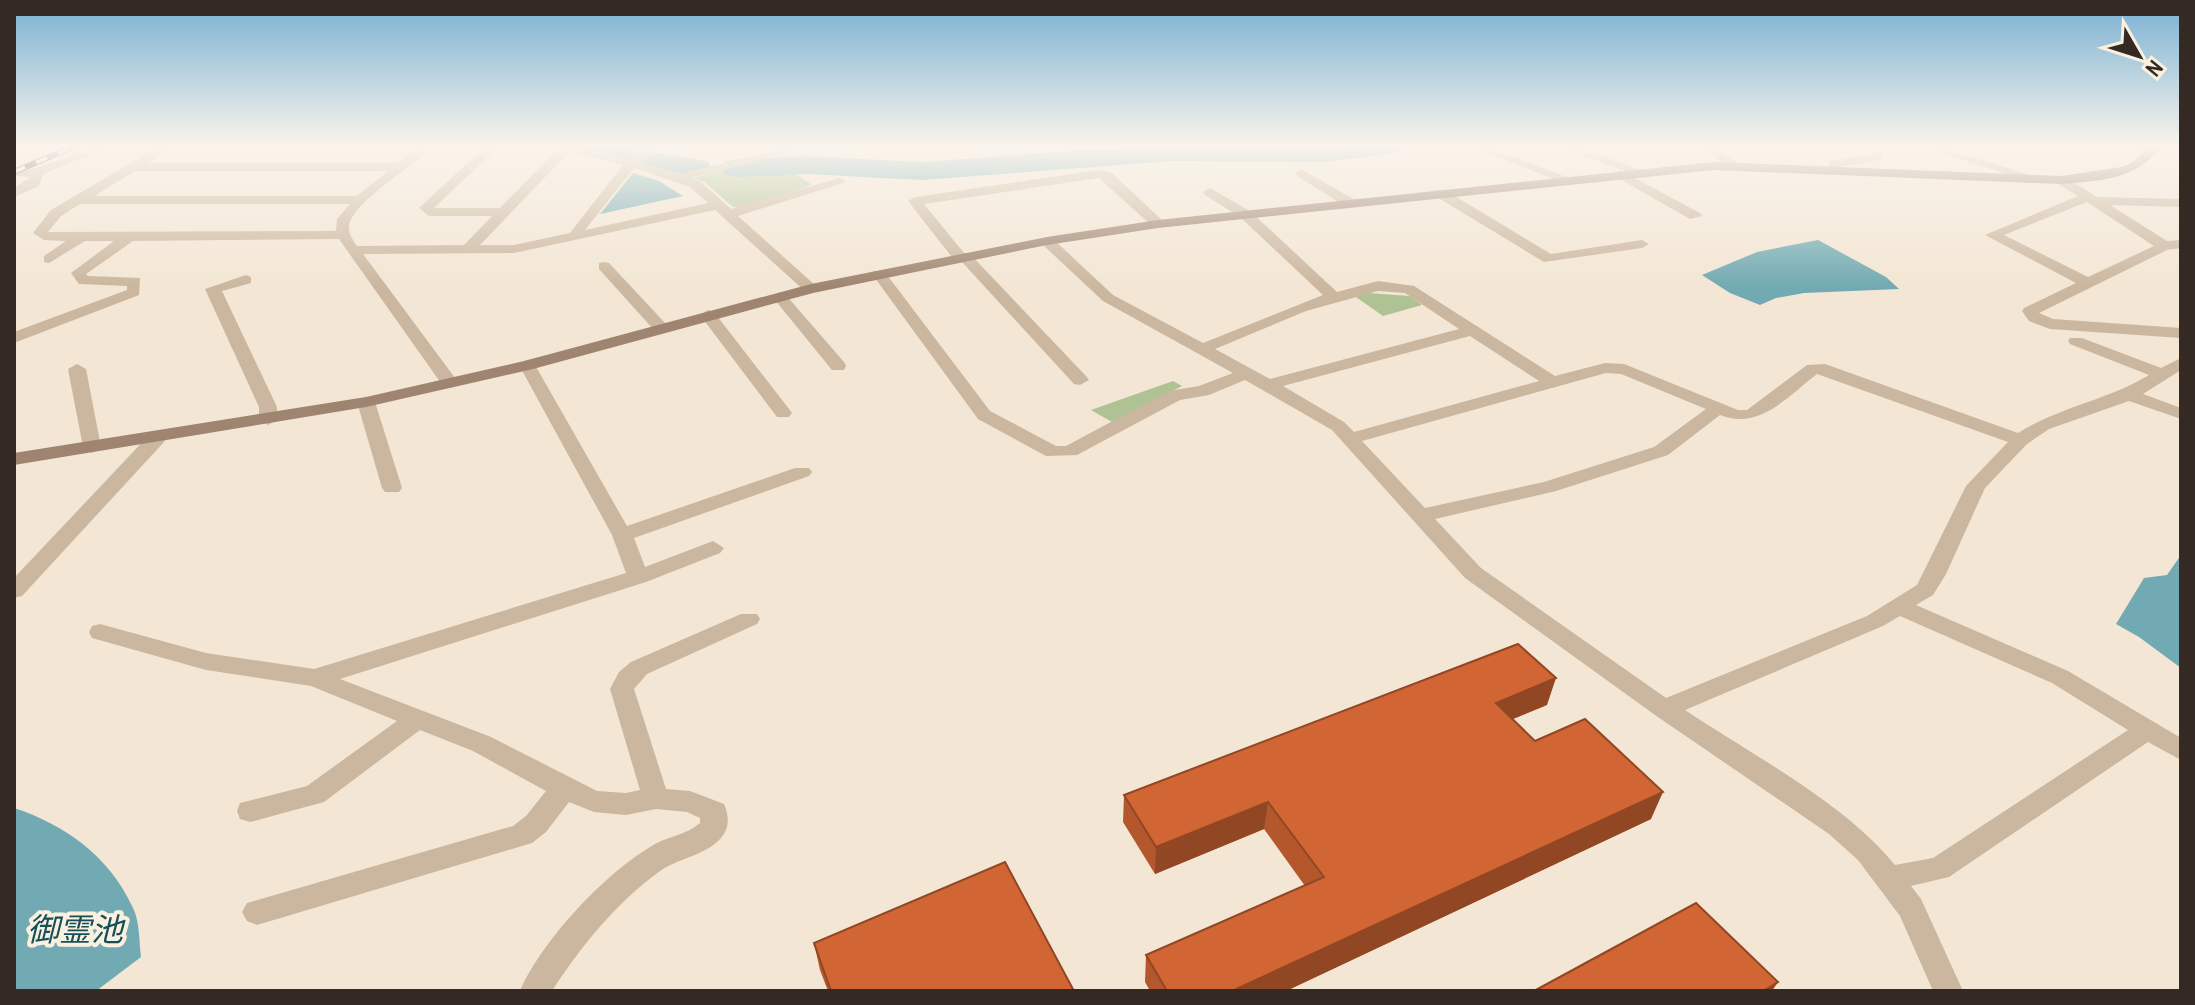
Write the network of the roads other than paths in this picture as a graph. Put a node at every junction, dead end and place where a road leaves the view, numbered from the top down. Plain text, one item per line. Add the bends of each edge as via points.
1 (86, 194) edge
2 (368, 194) edge
3 (441, 194) edge
4 (520, 194) edge
5 (607, 194) edge
6 (704, 194) edge
7 (804, 194) edge
8 (840, 194) edge
9 (951, 194) edge
10 (1127, 194) edge
11 (1213, 194) edge
12 (1335, 194) edge
13 (1432, 194) edge
14 (1441, 194) edge
15 (1656, 194) edge
16 (2083, 194) edge
17 (842, 198) dead end
18 (2091, 199) junction
19 (75, 200) junction
20 (360, 200) junction
21 (1350, 203) junction
22 (2181, 203) edge
23 (724, 209) junction
24 (504, 212) junction
25 (1245, 214) junction
26 (1695, 216) dead end
27 (1158, 224) junction
28 (343, 235) junction
29 (130, 236) junction
30 (81, 237) junction
31 (576, 237) junction
32 (1047, 241) junction
33 (1642, 244) dead end
34 (2181, 244) edge
35 (2164, 246) junction
36 (352, 250) junction
37 (467, 250) junction
38 (963, 257) junction
39 (49, 259) dead end
40 (604, 266) dead end
41 (879, 274) junction
42 (246, 280) dead end
43 (2088, 283) junction
44 (811, 289) junction
45 (780, 297) junction
46 (1334, 297) junction
47 (708, 315) junction
48 (660, 327) junction
49 (1473, 330) junction
50 (2181, 333) edge
51 (16, 341) edge
52 (2076, 341) dead end
53 (1202, 349) junction
54 (527, 365) junction
55 (838, 366) dead end
56 (77, 369) dead end
57 (2173, 369) edge
58 (1247, 373) junction
59 (1080, 380) dead end
60 (449, 382) junction
61 (1552, 382) junction
62 (1268, 385) junction
63 (2129, 395) junction
64 (366, 402) junction
65 (1719, 408) junction
66 (783, 413) dead end
67 (2181, 414) edge
68 (268, 420) junction
69 (157, 438) junction
70 (1349, 439) junction
71 (2020, 440) junction
72 (92, 447) junction
73 (14, 459) edge
74 (802, 472) dead end
75 (392, 488) dead end
76 (1419, 516) junction
77 (622, 535) junction
78 (713, 548) dead end
79 (638, 577) junction
80 (14, 591) edge
81 (1900, 607) junction
82 (749, 619) dead end
83 (100, 632) dead end
84 (314, 678) junction
85 (1664, 709) junction
86 (418, 718) junction
87 (2148, 730) junction
88 (2181, 750) edge
89 (564, 788) junction
90 (656, 798) junction
91 (250, 811) dead end
92 (1890, 878) junction
93 (257, 912) dead end
94 (535, 991) edge
95 (1948, 991) edge

1 - 19 street
2 - 20 street
3 - 24 street via 426,208 429,212
4 - 24 street
5 - 31 street
6 - 23 street
7 - 23 street
8 - 17 street
9 - 38 street via 915,201
10 - 27 street
11 - 25 street
12 - 21 street
13 - 21 street
14 - 33 street via 1549,259
15 - 26 street
16 - 18 street
18 - 22 street
18 - 35 street
18 - 43 street via 1992,235
19 - 20 street
19 - 30 street via 40,233
20 - 28 street via 344,219
21 - 25 street
23 - 31 street
23 - 44 street
24 - 37 street
25 - 27 street
25 - 46 street
27 - 32 street
28 - 29 street
28 - 36 street
29 - 30 street
29 - 51 street via 78,273 84,281 135,281 134,292
30 - 39 street
31 - 37 street via 514,249
32 - 38 street
32 - 53 street via 1108,298
34 - 35 street
35 - 43 street
36 - 37 street
36 - 60 street
38 - 41 street
38 - 59 street
40 - 48 street
41 - 44 street
41 - 58 street via 984,415 1053,452 1070,451 1175,395 1203,391
42 - 68 street via 213,289 268,407
43 - 50 street via 2030,311 2050,324
44 - 45 street
45 - 47 street
45 - 55 street
46 - 49 street via 1378,286 1409,289
46 - 53 street
47 - 48 street
47 - 66 street
48 - 54 street
49 - 61 street
49 - 62 street
52 - 57 street
53 - 58 street
54 - 60 street
54 - 77 street
56 - 72 street
57 - 63 street
58 - 62 street
60 - 64 street
61 - 65 street via 1605,368 1624,369
61 - 70 street
62 - 70 street via 1321,414
63 - 67 street
63 - 71 street via 2043,425
64 - 68 street
64 - 75 street
65 - 71 street via 1751,415 1813,369 1825,369
65 - 76 street via 1661,451 1549,487
68 - 69 street
69 - 72 street
69 - 80 street
70 - 76 street
71 - 81 street via 1976,486 1925,590
72 - 73 street
74 - 77 street
76 - 85 street via 1473,573
77 - 79 street
78 - 79 street
79 - 84 street
81 - 85 street
81 - 87 street via 2060,677
82 - 90 street via 627,678 622,689
83 - 84 street via 165,653
84 - 86 street
85 - 92 street via 1839,826
86 - 89 street via 482,744
86 - 91 street via 315,795
87 - 88 street
87 - 92 street via 1939,869
89 - 90 street via 594,801 626,804
89 - 93 street via 522,835
90 - 94 street via 690,802 714,812 713,828 695,843 667,850 638,872 551,964
92 - 95 street via 1911,908

